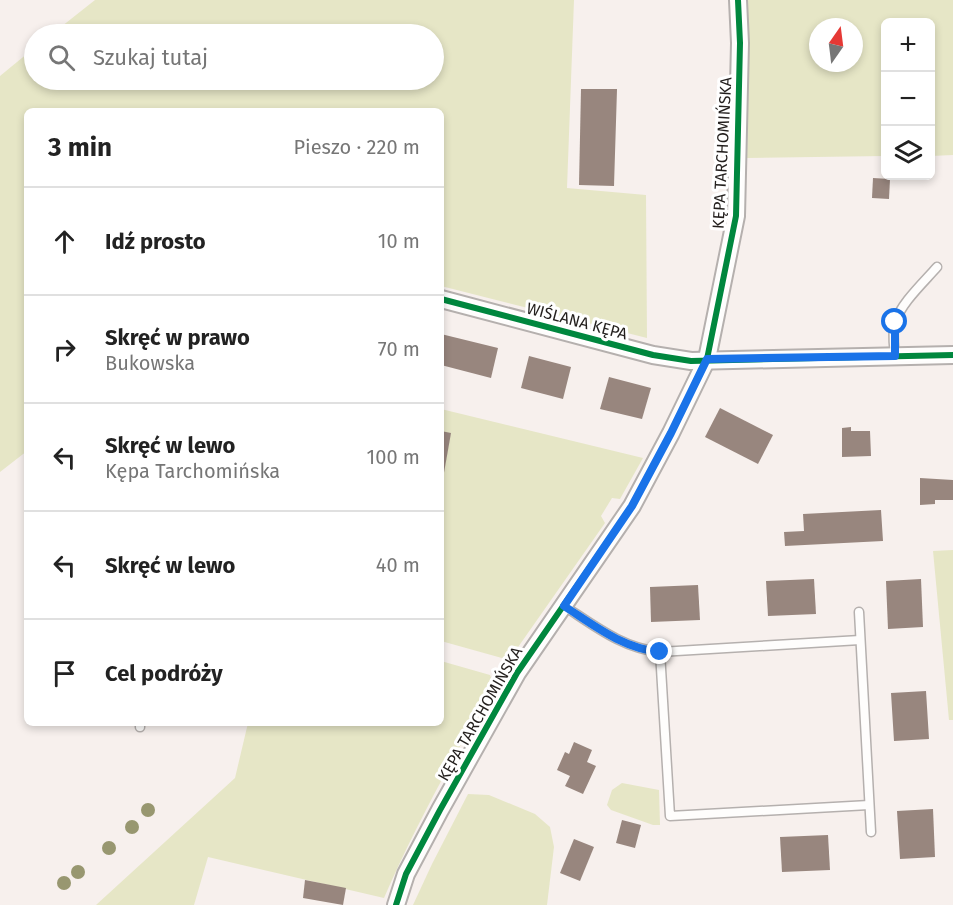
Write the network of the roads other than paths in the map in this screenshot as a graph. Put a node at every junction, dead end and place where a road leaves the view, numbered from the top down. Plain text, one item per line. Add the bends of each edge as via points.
1 (738, 0) edge
2 (937, 267) dead end
3 (444, 300) edge
4 (953, 355) edge
5 (895, 356) junction
6 (707, 359) junction
7 (564, 606) junction
8 (860, 612) dead end
9 (860, 640) junction
10 (660, 652) junction
11 (869, 805) junction
12 (871, 832) dead end
13 (396, 905) edge

1 - 6 street, KĘPA TARCHOMIŃSKA via 736,216
2 - 5 lane via 900,311 895,322
3 - 6 street, WIŚLANA KĘPA via 652,355 691,361
4 - 5 street, WIŚLANA KĘPA
5 - 6 street, WIŚLANA KĘPA
6 - 7 street, KĘPA TARCHOMIŃSKA via 632,506
7 - 10 lane via 622,643
7 - 13 street, KĘPA TARCHOMIŃSKA via 517,673 445,800 406,874
8 - 9 lane
9 - 10 lane
9 - 11 lane
10 - 11 lane via 670,816
11 - 12 lane

